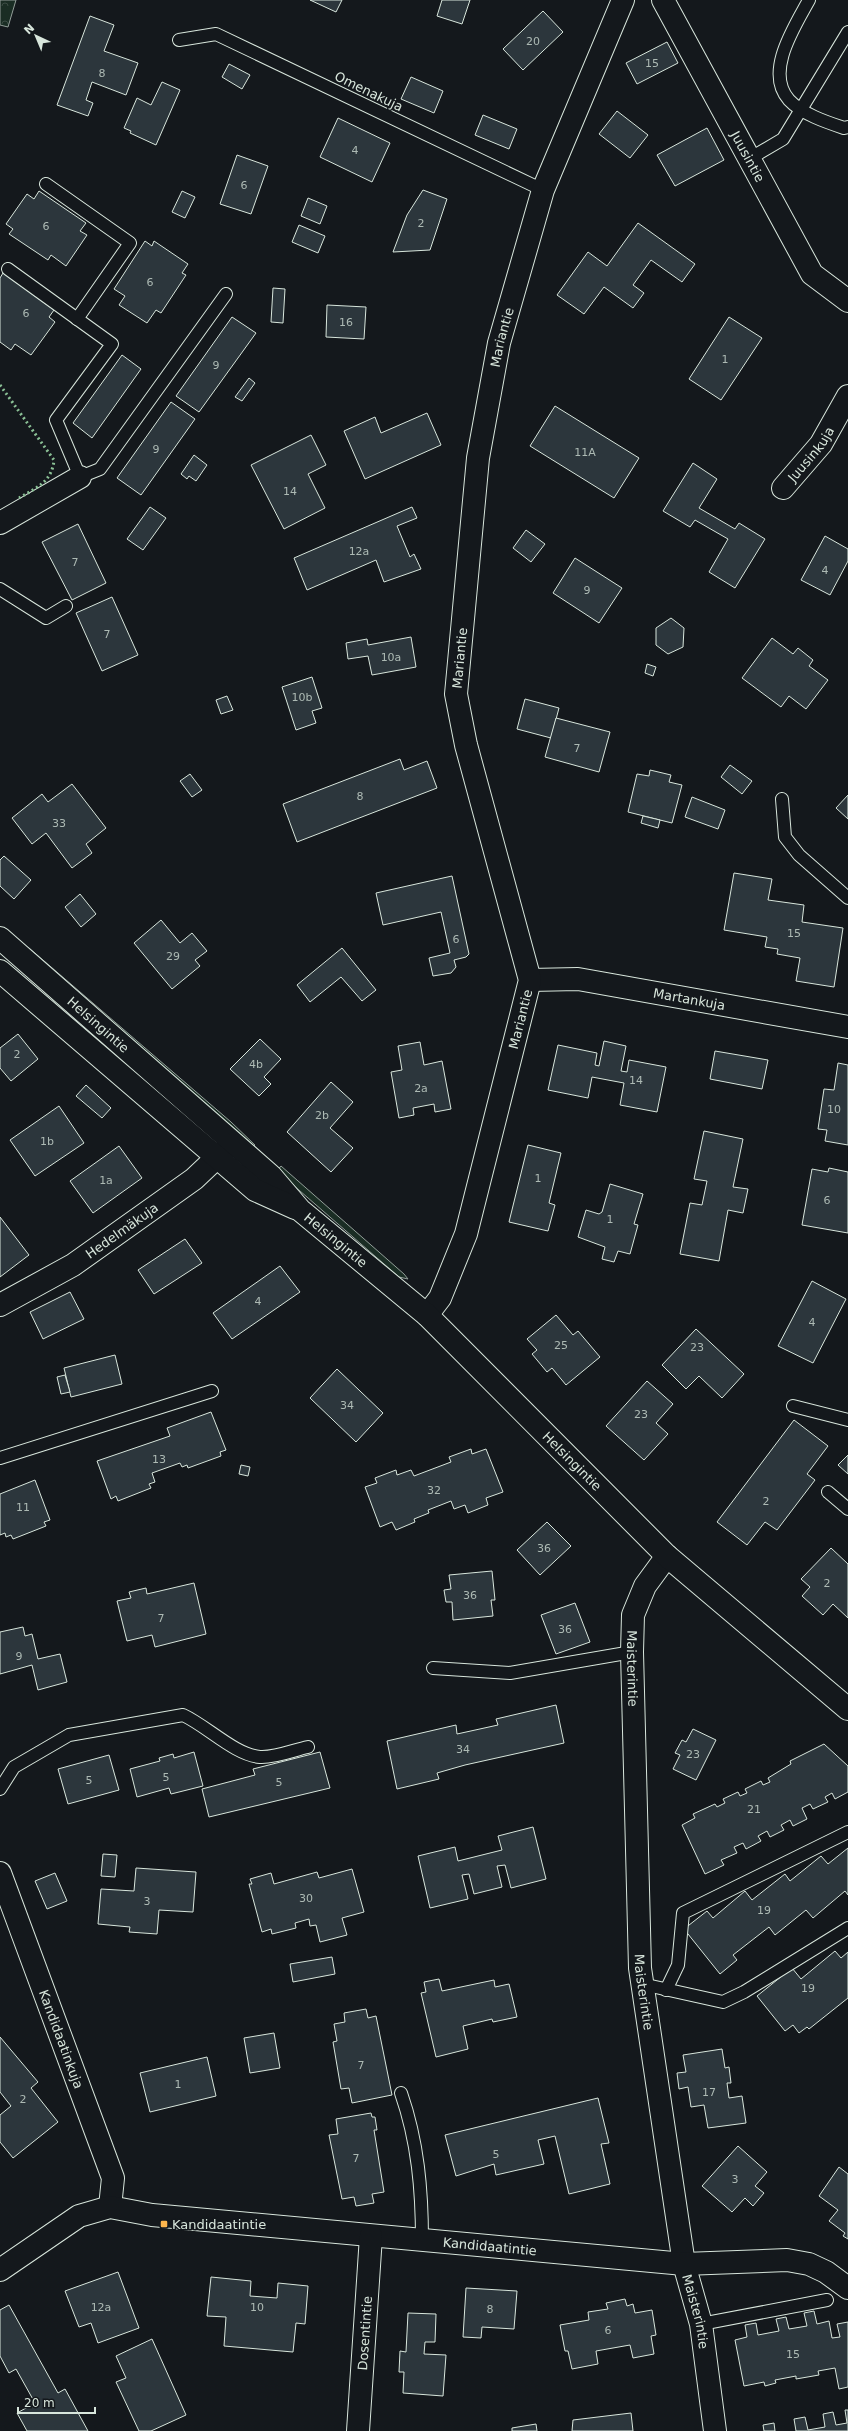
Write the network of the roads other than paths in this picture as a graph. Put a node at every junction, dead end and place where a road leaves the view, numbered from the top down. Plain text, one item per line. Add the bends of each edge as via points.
1 (623, 0) edge
2 (663, 0) edge
3 (809, 0) edge
4 (848, 32) edge
5 (179, 40) dead end
6 (801, 109) junction
7 (848, 127) edge
8 (750, 159) junction
9 (46, 184) dead end
10 (543, 190) junction
11 (8, 269) dead end
12 (226, 294) dead end
13 (848, 301) edge
14 (77, 319) junction
15 (848, 396) edge
16 (80, 477) junction
17 (782, 488) dead end
18 (0, 523) edge
19 (0, 589) edge
20 (66, 606) dead end
21 (782, 799) dead end
22 (848, 898) edge
23 (0, 938) edge
24 (0, 971) edge
25 (530, 980) junction
26 (848, 1027) edge
27 (233, 1142) junction
28 (217, 1158) junction
29 (300, 1210) junction
30 (0, 1305) edge
31 (427, 1315) junction
32 (212, 1391) dead end
33 (793, 1406) dead end
34 (848, 1420) edge
35 (0, 1458) edge
36 (828, 1492) dead end
37 (848, 1509) edge
38 (667, 1556) junction
39 (632, 1652) junction
40 (434, 1668) dead end
41 (848, 1709) edge
42 (308, 1747) dead end
43 (0, 1789) edge
44 (848, 1832) edge
45 (0, 1873) edge
46 (848, 1928) edge
47 (642, 1984) junction
48 (666, 1990) junction
49 (401, 2093) dead end
50 (110, 2207) junction
51 (371, 2236) junction
52 (422, 2241) junction
53 (684, 2264) junction
54 (0, 2270) edge
55 (848, 2288) edge
56 (827, 2300) dead end
57 (701, 2324) junction
58 (358, 2431) edge
59 (715, 2431) edge

1 - 10 street, Mariantie
2 - 8 street, Juusintie
3 - 6 lane via 795,25 782,59 779,80 790,100
4 - 6 lane
5 - 10 lane, Omenakuja via 216,34
6 - 7 lane via 844,128
6 - 8 lane via 783,139
8 - 13 street, Juusintie via 812,274
9 - 14 lane via 130,243
10 - 25 street, Mariantie via 500,343 478,458 456,694 466,745
11 - 14 lane
12 - 16 lane via 100,469
14 - 16 lane via 112,344 56,420
15 - 17 street, Juusinkuja via 821,444
16 - 18 street
19 - 20 lane via 46,618
21 - 22 lane via 785,837 798,855
23 - 27 street, Helsingintie
24 - 28 street, Helsingintie
25 - 26 street, Martankuja via 578,979
25 - 31 street, Mariantie via 466,1234 440,1298
27 - 28 street, Hedelmäkuja
27 - 29 street, Helsingintie via 271,1176
28 - 29 street, Helsingintie via 255,1190
28 - 30 street, Hedelmäkuja via 194,1179 72,1265
29 - 31 street, Helsingintie
31 - 38 street, Helsingintie
32 - 35 lane
33 - 34 lane
36 - 37 lane
38 - 39 street, Maisterintie via 644,1586 633,1615
38 - 41 street, Helsingintie
39 - 40 lane via 510,1673
39 - 47 street, Maisterintie
42 - 43 lane via 261,1757 244,1753 198,1721 183,1715 69,1735 14,1767
44 - 48 lane via 683,1913 678,1965
45 - 50 street, Kandidaatinkuja via 113,2178
46 - 48 lane via 744,1992 723,2002
47 - 48 lane
47 - 53 street, Maisterintie
49 - 52 lane via 410,2118 422,2190
50 - 51 street, Kandidaatintie via 146,2214
50 - 54 street, Kandidaatintie via 79,2216
51 - 52 street, Kandidaatintie
51 - 58 street, Dosentintie
52 - 53 street, Kandidaatintie
53 - 55 street, Kandidaatintie via 787,2260 809,2264 826,2272
53 - 57 street, Maisterintie
56 - 57 lane
57 - 59 street, Maisterintie

